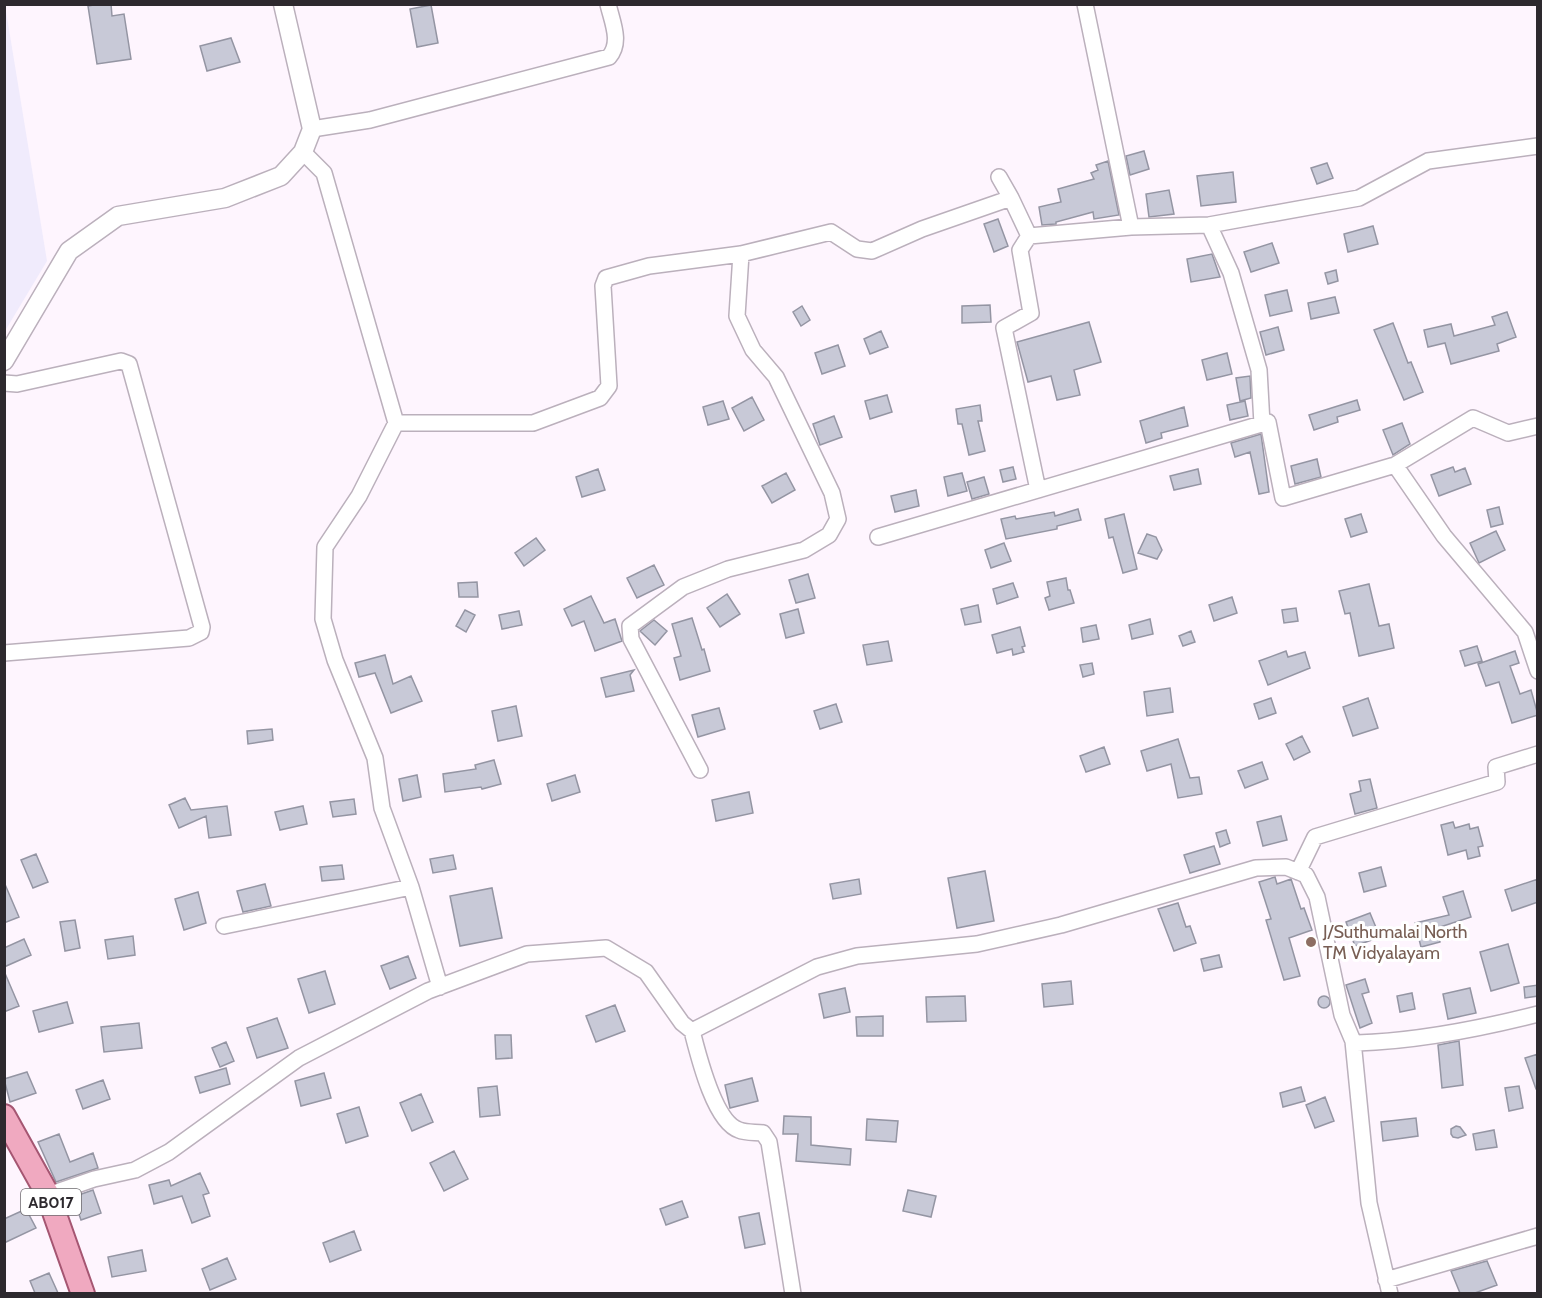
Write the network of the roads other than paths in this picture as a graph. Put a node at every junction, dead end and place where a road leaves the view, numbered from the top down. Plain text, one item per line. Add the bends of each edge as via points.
1 (283, 4) edge
2 (608, 4) edge
3 (1085, 4) edge
4 (312, 129) junction
5 (1538, 146) edge
6 (303, 152) junction
7 (999, 177) dead end
8 (1011, 198) junction
9 (1209, 225) junction
10 (1131, 227) junction
11 (1029, 236) junction
12 (741, 254) junction
13 (4, 361) edge
14 (4, 383) edge
15 (396, 423) junction
16 (1262, 424) junction
17 (1538, 426) edge
18 (1395, 465) junction
19 (1038, 490) junction
20 (878, 537) dead end
21 (4, 653) edge
22 (1538, 671) edge
23 (1538, 754) edge
24 (700, 770) dead end
25 (1298, 872) junction
26 (411, 887) junction
27 (224, 926) dead end
28 (440, 987) junction
29 (1538, 1014) edge
30 (692, 1030) junction
31 (1353, 1041) junction
32 (4, 1116) edge
33 (48, 1194) junction
34 (1538, 1236) edge
35 (1388, 1287) edge
36 (84, 1293) edge
37 (793, 1293) edge

1 - 4 street
2 - 4 street via 616,38 615,50 609,57 370,120
3 - 10 street
4 - 6 street
5 - 9 street via 1428,161 1359,198
6 - 13 street via 281,176 225,198 118,216 69,251
6 - 15 street via 324,173
7 - 8 street
8 - 11 street
8 - 12 street via 922,228 872,251 856,249 831,232
9 - 10 street
9 - 16 street via 1231,273 1259,370
10 - 11 street
11 - 19 street via 1020,250 1030,314 1004,328
12 - 15 street via 649,266 606,278 603,286 609,386 600,399 533,423
12 - 24 street via 737,316 753,350 776,377 832,493 838,519 829,535 804,550 728,569 683,587 630,626 631,639
14 - 21 street via 17,384 121,362 129,364 202,627 201,632 189,638
15 - 26 street via 359,496 325,547 323,619 335,660 375,758 382,808
16 - 18 street via 1268,422 1283,498
16 - 19 street
17 - 18 street via 1508,433 1473,418
18 - 22 street via 1444,536 1525,632
19 - 20 street
23 - 25 street via 1496,767 1497,782 1315,837
25 - 30 street via 1286,867 1256,868 1061,925 977,944 857,956 817,967
25 - 31 street via 1306,875 1317,897 1342,1015
26 - 27 street
26 - 28 street
28 - 30 street via 527,954 606,948 646,972 682,1023
28 - 33 street via 299,1059 169,1152 135,1170
29 - 31 street via 1496,1025 1381,1042
30 - 37 street via 706,1084 726,1120 738,1130 763,1133 769,1142
31 - 35 street via 1369,1203
32 - 33 main road, AB017
33 - 36 main road, AB017
34 - 35 street

